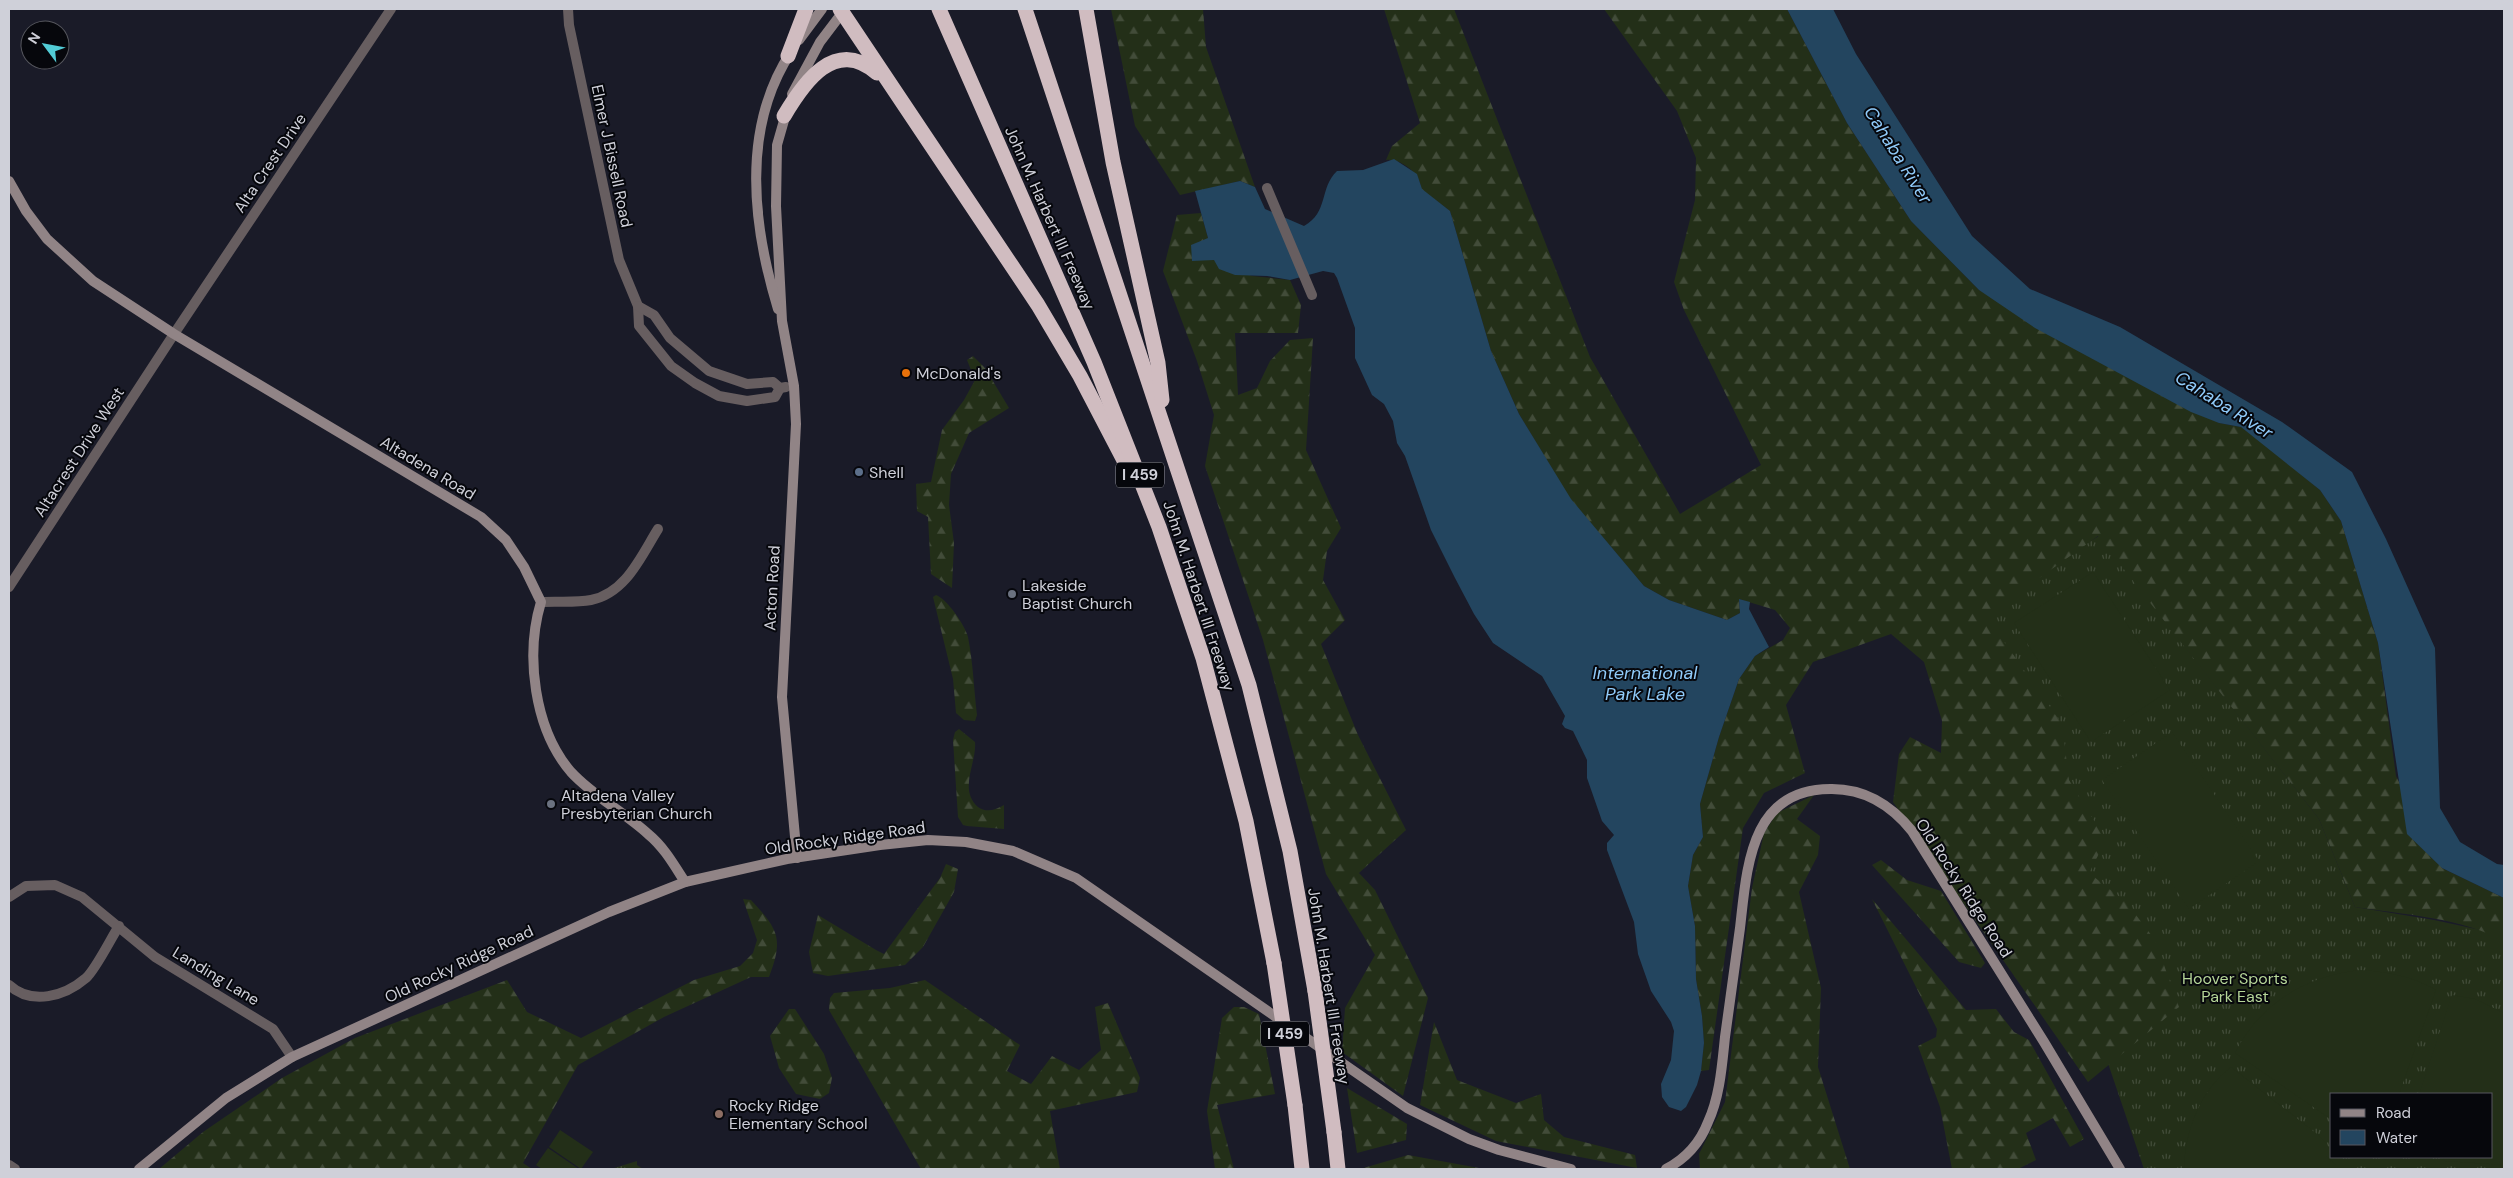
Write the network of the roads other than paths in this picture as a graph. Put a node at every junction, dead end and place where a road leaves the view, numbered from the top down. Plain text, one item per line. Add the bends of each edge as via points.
1 (391, 9) edge
2 (568, 9) edge
3 (806, 9) edge
4 (822, 9) edge
5 (939, 9) edge
6 (1025, 9) edge
7 (1086, 9) edge
8 (842, 10) edge
9 (788, 56) junction
10 (890, 84) junction
11 (784, 116) junction
12 (9, 181) edge
13 (1266, 188) dead end
14 (1312, 294) dead end
15 (638, 306) junction
16 (782, 321) junction
17 (174, 334) junction
18 (794, 386) junction
19 (780, 388) junction
20 (1165, 429) junction
21 (1159, 527) junction
22 (658, 529) dead end
23 (9, 587) edge
24 (541, 602) junction
25 (797, 858) junction
26 (685, 882) junction
27 (9, 896) edge
28 (120, 926) junction
29 (9, 985) edge
30 (292, 1057) junction
31 (9, 1164) edge
32 (15, 1169) edge
33 (139, 1169) edge
34 (1302, 1169) edge
35 (1338, 1169) edge
36 (1571, 1169) edge
37 (1666, 1169) edge
38 (2120, 1169) edge

1 - 17 street, Alta Crest Drive
2 - 15 street, Elmer J Bissell Road via 619,260
3 - 9 highway
4 - 9 street, Acton Road
5 - 21 highway, John M. Harbert III Freeway / I 459 via 1094,362
6 - 20 highway, John M. Harbert III Freeway / I 459
7 - 20 highway via 1113,162 1158,363
8 - 10 highway
8 - 11 street, Acton Road via 804,68
9 - 16 street, Acton Road via 767,107 757,156 756,180 765,267
10 - 11 highway via 863,62 839,61 818,70 799,91
10 - 21 highway via 1038,305 1080,376
11 - 16 street, Acton Road via 775,174
12 - 17 street, Altadena Road via 47,239 93,281
13 - 14 street
15 - 19 street, Elmer J Bissell Road via 654,315 670,338 709,371 747,384 773,382
15 - 19 street, Elmer J Bissell Road via 639,326 643,332 672,366 694,383 719,396 747,401 775,397
16 - 18 street, Acton Road
17 - 23 street, Altacrest Drive West
17 - 24 street, Altadena Road via 481,517 506,540
18 - 19 street, Elmer J Bissell Road
18 - 25 street, Acton Road via 796,424 782,696
20 - 35 highway, John M. Harbert III Freeway / I 459, bridge via 1249,685 1290,851 1315,991
21 - 34 highway, John M. Harbert III Freeway / I 459, bridge via 1203,658 1239,792 1274,963
22 - 24 street via 627,579 616,588 592,600
24 - 26 street via 537,616 534,672 539,708 548,734 571,772 650,835
25 - 26 street, Old Rocky Ridge Road
25 - 36 street, Old Rocky Ridge Road via 928,840 994,846 1038,860 1076,878 1407,1108 1484,1145
26 - 30 street, Old Rocky Ridge Road via 593,920
27 - 28 street, Landing Lane via 26,886 55,885 82,896
28 - 29 street via 87,977 61,994 37,998
28 - 30 street, Landing Lane via 155,957 273,1029
30 - 33 street, Old Rocky Ridge Road via 226,1098
31 - 32 street
37 - 38 street, Old Rocky Ridge Road via 1680,1161 1696,1144 1714,1107 1746,877 1757,836 1766,819 1781,803 1798,793 1833,789 1860,792 1878,800 1912,831

